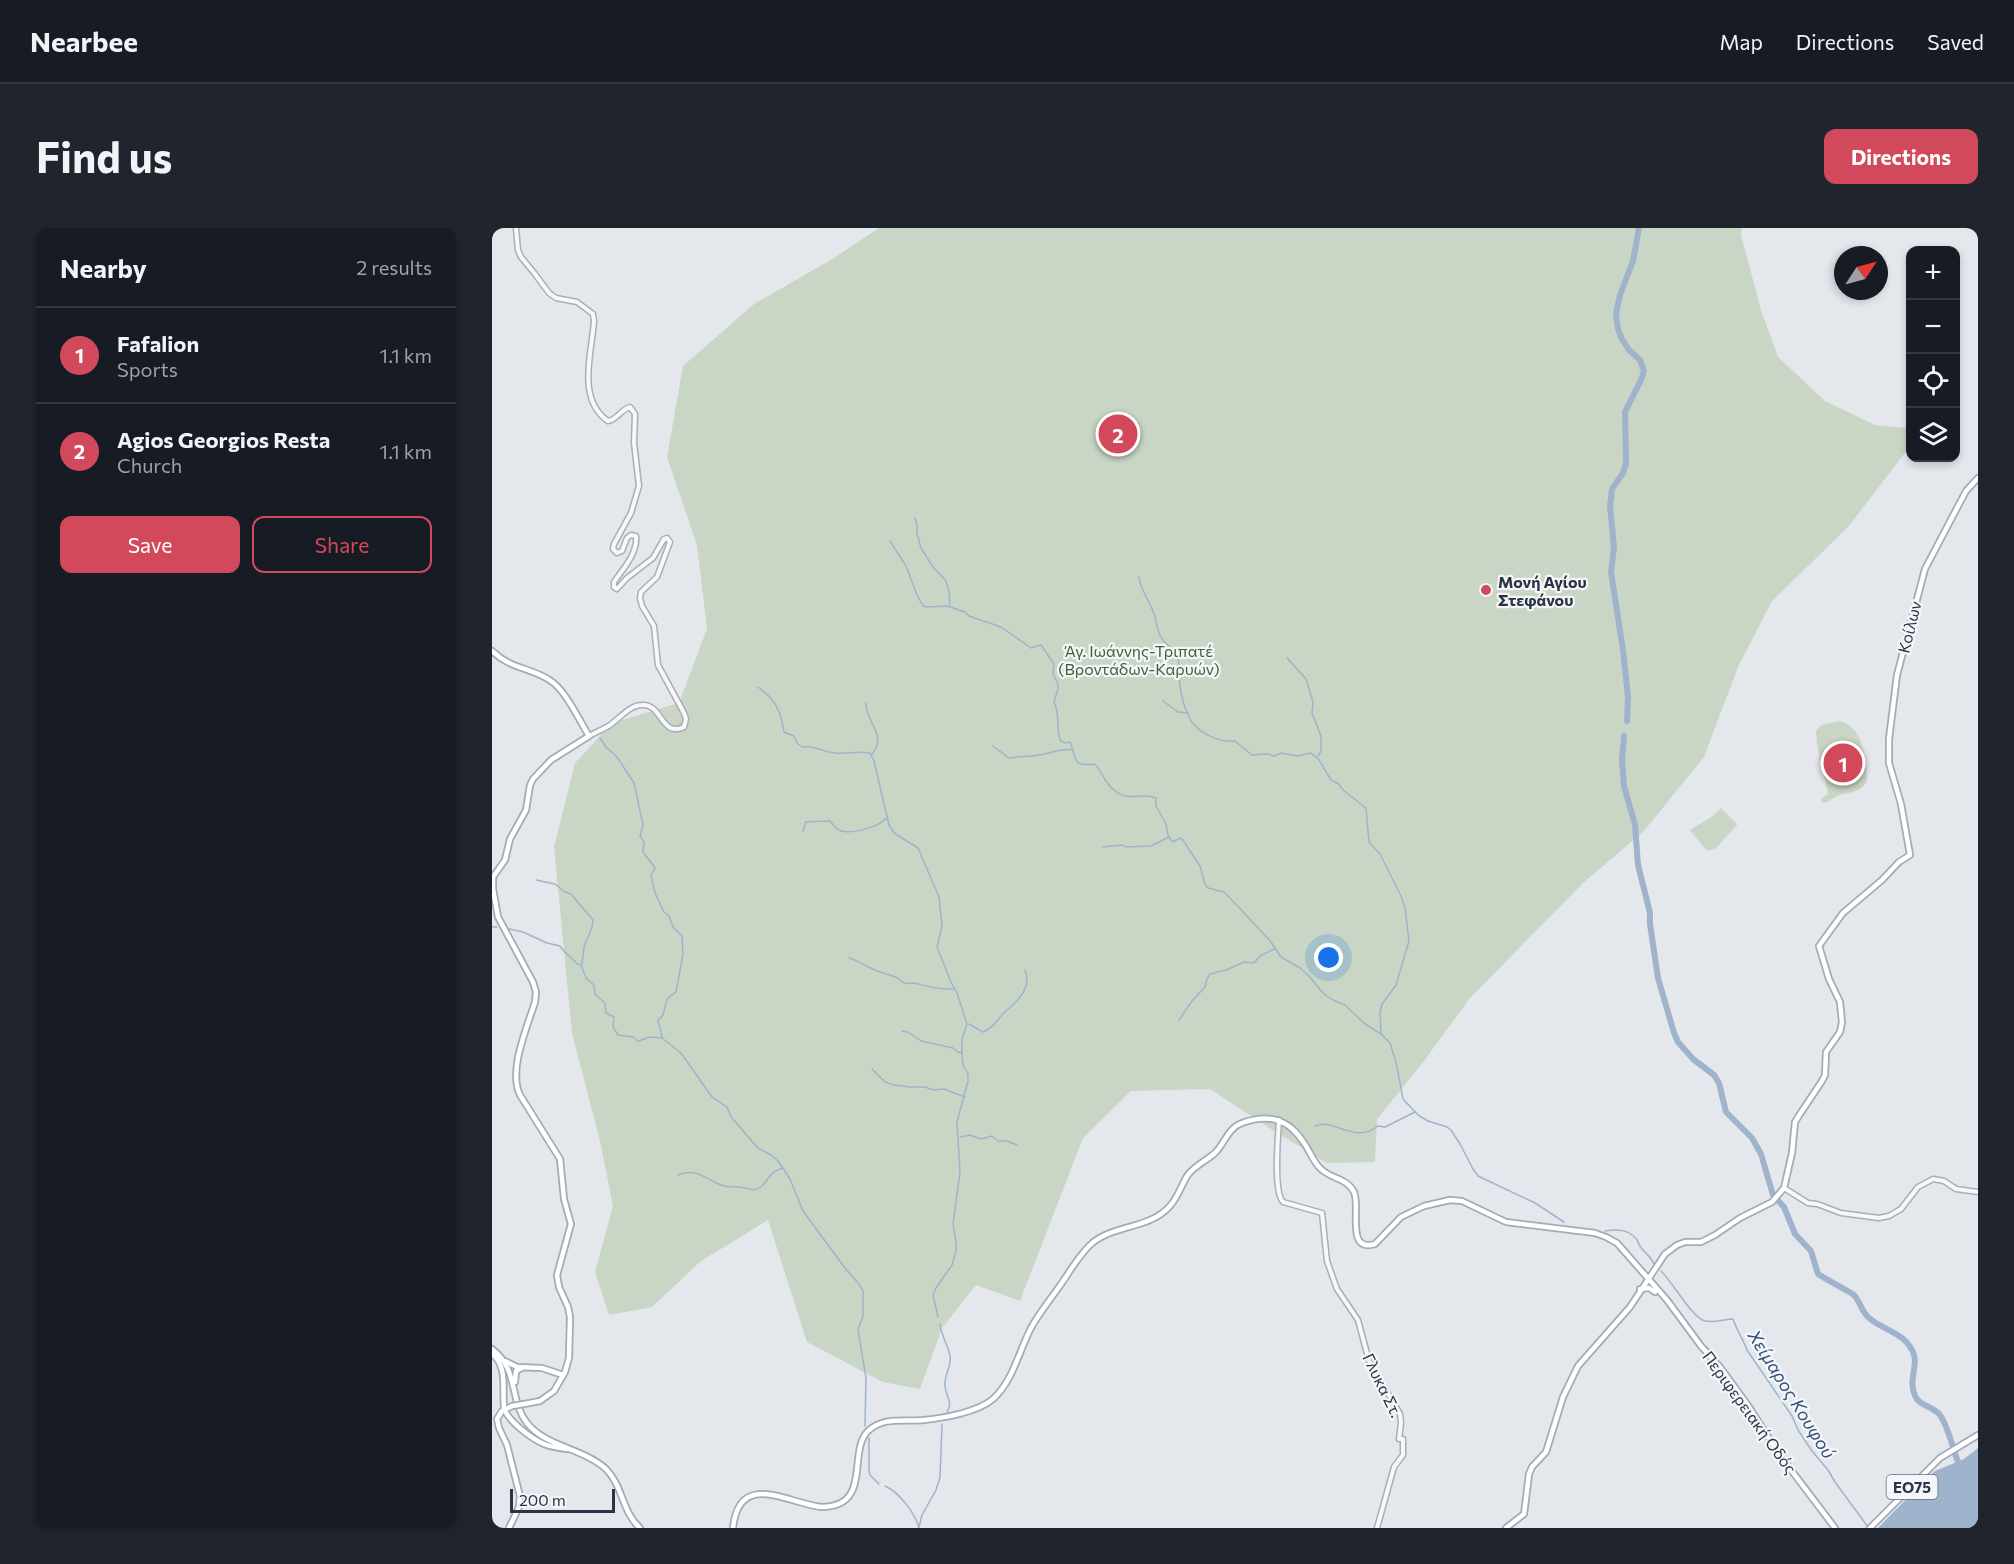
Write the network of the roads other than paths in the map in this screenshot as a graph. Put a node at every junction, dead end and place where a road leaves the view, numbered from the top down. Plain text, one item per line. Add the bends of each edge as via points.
1 (516, 228) edge
2 (1978, 478) edge
3 (492, 651) edge
4 (589, 736) junction
5 (1279, 1120) junction
6 (1784, 1188) junction
7 (1978, 1192) edge
8 (1624, 1252) junction
9 (1637, 1266) junction
10 (1655, 1268) junction
11 (1647, 1280) junction
12 (1640, 1289) junction
13 (1656, 1292) junction
14 (1668, 1302) junction
15 (492, 1349) edge
16 (492, 1354) edge
17 (501, 1357) junction
18 (522, 1368) junction
19 (562, 1375) junction
20 (515, 1390) junction
21 (505, 1409) junction
22 (1978, 1435) edge
23 (575, 1450) junction
24 (1873, 1527) edge
25 (509, 1528) edge
26 (640, 1528) edge
27 (733, 1528) edge
28 (1377, 1528) edge
29 (1506, 1528) edge
30 (1837, 1528) edge

1 - 4 street via 520,257 549,293 577,302 593,314 588,388 602,416 613,420 630,407 634,414 639,486 613,549 617,553 622,551 631,535 636,536 637,542 614,587 617,589 649,563 666,538 670,542 657,577 641,591 640,598 654,626 658,665 684,713 684,727 669,728 652,708 642,705
2 - 6 main road, Κοίλων via 1966,490 1922,578 1896,675 1889,766 1910,855 1843,913 1819,946 1840,1002 1842,1022 1826,1053 1822,1082 1796,1122
3 - 4 main road via 509,664 557,685
4 - 19 main road via 550,760 533,778 526,810 510,839 505,860 494,874 493,886 498,917 536,992 515,1079 520,1095 556,1150 571,1224 557,1275 569,1311 569,1351
5 - 8 main road, Περιφερειακή Οδός via 1296,1131 1319,1167 1351,1187 1357,1203 1356,1234 1364,1245 1375,1244 1409,1212 1450,1200 1467,1203 1506,1222 1601,1234
5 - 27 main road via 1258,1119 1238,1125 1190,1173 1164,1212 1104,1235 1088,1247 1034,1323 1005,1385 991,1401 974,1410 939,1418 888,1420 878,1424 862,1440 855,1485 843,1500 821,1507 755,1494 737,1507
5 - 28 street, Γλυκα Στ. via 1279,1198 1287,1204 1321,1212 1327,1261 1338,1289 1358,1320 1369,1361 1400,1414 1402,1457 1394,1467
6 - 7 street via 1808,1203 1879,1218 1901,1209 1918,1187 1933,1179 1956,1189
6 - 10 main road via 1776,1198 1705,1240 1685,1242 1668,1250
8 - 9 main road, Περιφερειακή Οδός
8 - 11 main road, Περιφερειακή Οδός
9 - 10 main road via 1643,1270
9 - 11 main road, Περιφερειακή Οδός
10 - 11 main road
11 - 12 main road
11 - 13 main road, Περιφερειακή Οδός
11 - 14 main road, Περιφερειακή Οδός
12 - 13 main road
12 - 29 main road via 1630,1307 1578,1366 1563,1396 1546,1452 1529,1474 1524,1514
13 - 14 main road, Περιφερειακή Οδός
14 - 30 main road, Περιφερειακή Οδός
15 - 17 main road
16 - 21 main road via 501,1365
17 - 18 main road
17 - 20 main road
18 - 19 main road via 542,1368
18 - 20 main road via 515,1374
19 - 21 main road, bridge via 549,1396
20 - 23 main road via 520,1412 531,1428
21 - 23 main road via 535,1440
21 - 25 main road via 498,1422 520,1499
22 - 24 main road, ΕΟ75 via 1940,1458
23 - 26 main road via 609,1473 629,1515

